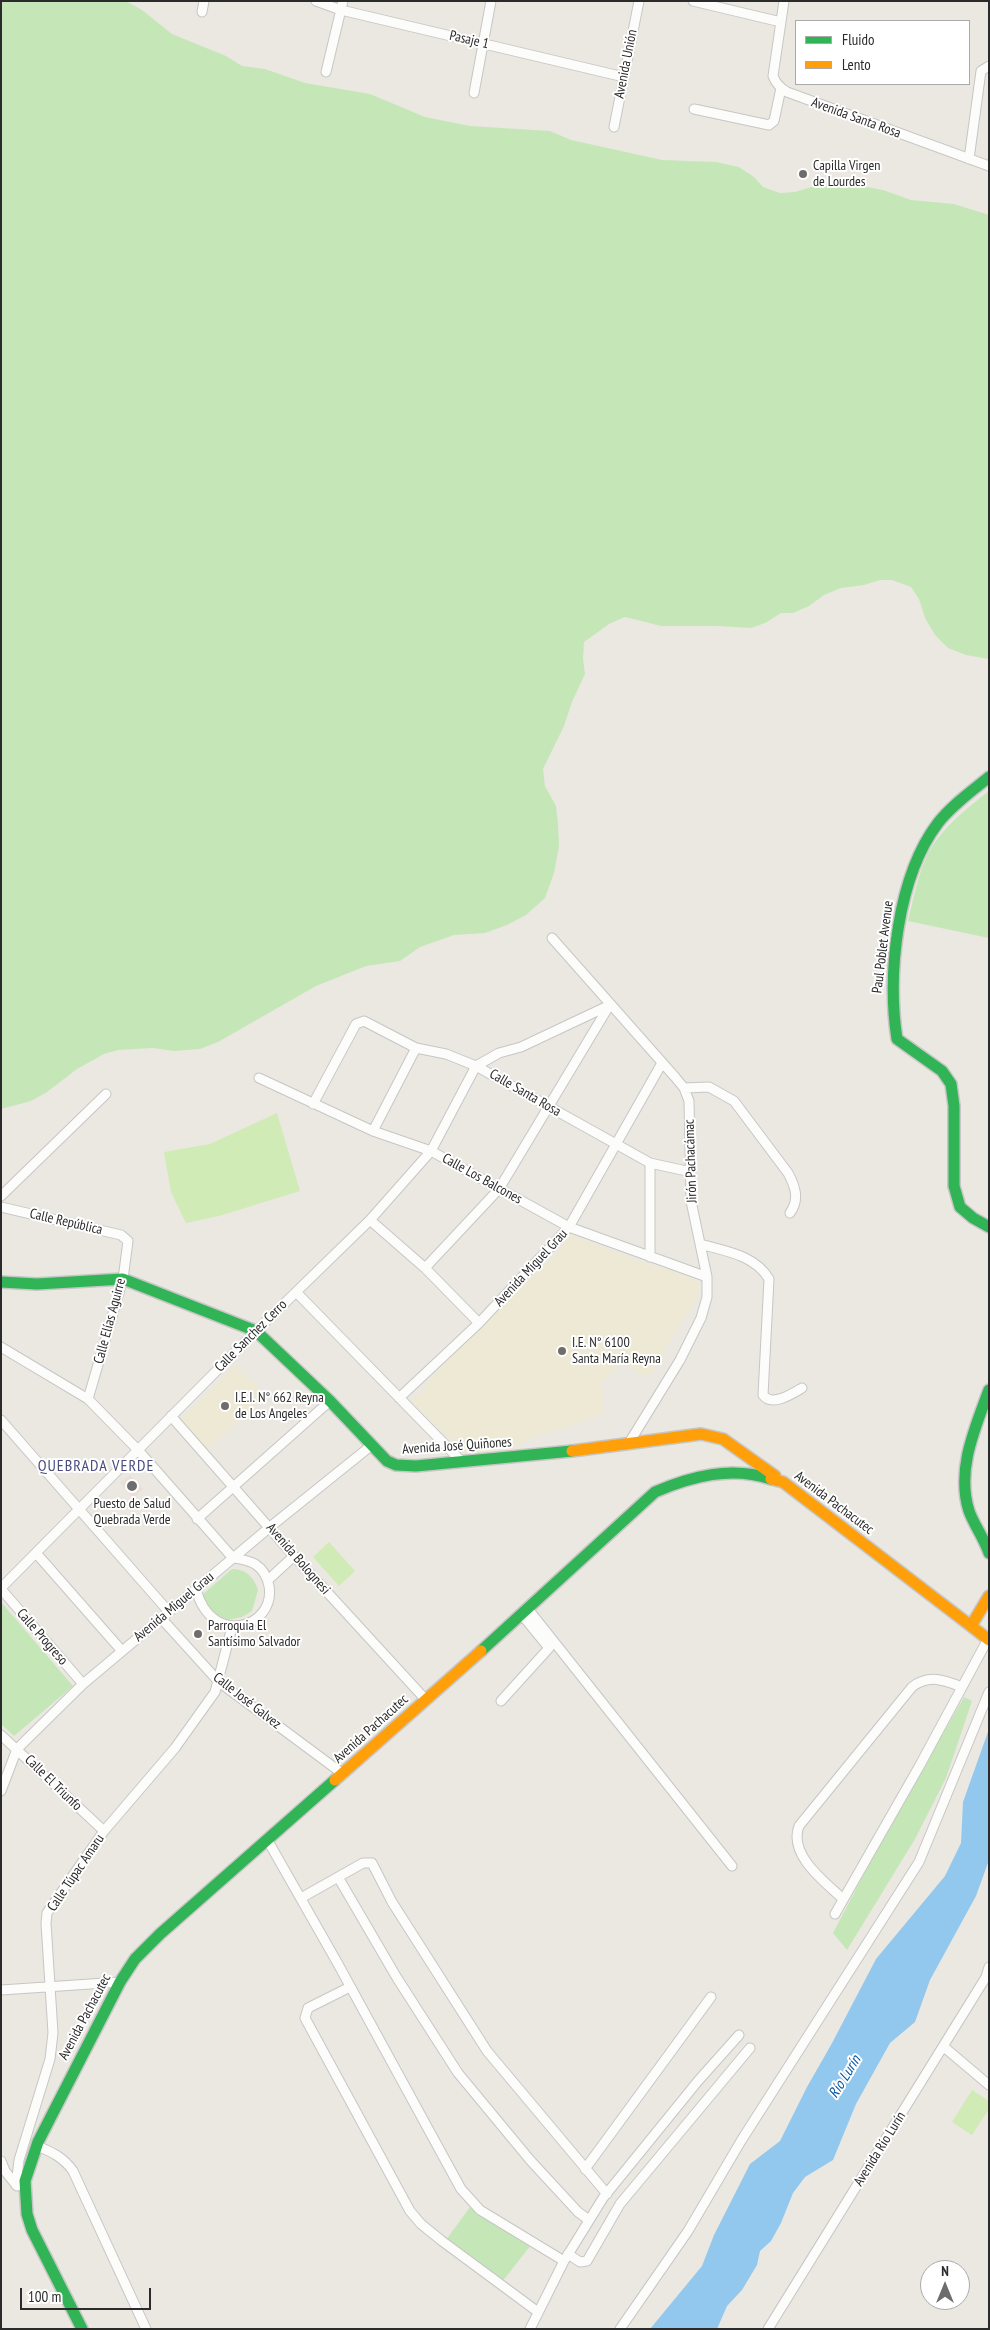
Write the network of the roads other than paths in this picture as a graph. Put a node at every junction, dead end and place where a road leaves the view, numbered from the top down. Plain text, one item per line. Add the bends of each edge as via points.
1 (204, 1) edge
2 (316, 1) edge
3 (491, 1) edge
4 (639, 1) edge
5 (693, 1) edge
6 (784, 1) edge
7 (342, 6) edge
8 (202, 12) dead end
9 (781, 22) junction
10 (483, 43) junction
11 (989, 66) edge
12 (326, 72) dead end
13 (624, 76) junction
14 (781, 88) junction
15 (474, 93) dead end
16 (694, 109) dead end
17 (614, 127) dead end
18 (969, 159) junction
19 (989, 166) edge
20 (989, 777) edge
21 (552, 938) dead end
22 (610, 1005) junction
23 (416, 1048) junction
24 (662, 1063) junction
25 (476, 1066) junction
26 (259, 1078) dead end
27 (684, 1088) junction
28 (106, 1094) dead end
29 (313, 1104) junction
30 (549, 1107) junction
31 (373, 1131) junction
32 (616, 1145) junction
33 (431, 1151) junction
34 (650, 1163) junction
35 (691, 1172) junction
36 (499, 1189) junction
37 (1, 1196) edge
38 (1, 1207) edge
39 (790, 1213) dead end
40 (370, 1220) junction
41 (570, 1227) junction
42 (989, 1227) edge
43 (128, 1241) joint
44 (700, 1244) junction
45 (650, 1257) junction
46 (425, 1268) junction
47 (707, 1277) junction
48 (123, 1279) junction
49 (1, 1282) edge
50 (296, 1292) junction
51 (479, 1323) junction
52 (256, 1331) junction
53 (1, 1347) edge
54 (802, 1388) dead end
55 (989, 1390) edge
56 (399, 1398) junction
57 (88, 1399) junction
58 (330, 1401) junction
59 (171, 1416) junction
60 (1, 1420) edge
61 (628, 1443) junction
62 (372, 1445) junction
63 (138, 1450) junction
64 (461, 1461) junction
65 (783, 1482) junction
66 (233, 1486) junction
67 (79, 1509) junction
68 (197, 1519) junction
69 (270, 1527) junction
70 (36, 1553) junction
71 (989, 1554) edge
72 (294, 1556) junction
73 (233, 1558) junction
74 (268, 1580) junction
75 (1, 1589) edge
76 (196, 1589) junction
77 (989, 1596) edge
78 (168, 1612) junction
79 (526, 1612) junction
80 (161, 1618) junction
81 (232, 1626) junction
82 (971, 1626) junction
83 (988, 1640) edge
84 (122, 1651) junction
85 (219, 1682) junction
86 (83, 1684) junction
87 (962, 1687) junction
88 (989, 1692) edge
89 (426, 1700) junction
90 (501, 1700) dead end
91 (1, 1735) edge
92 (17, 1749) junction
93 (343, 1774) junction
94 (1, 1791) edge
95 (104, 1831) junction
96 (268, 1841) junction
97 (732, 1866) dead end
98 (338, 1877) junction
99 (301, 1898) junction
100 (844, 1899) junction
101 (835, 1914) dead end
102 (989, 1967) edge
103 (120, 1982) junction
104 (49, 1986) junction
105 (350, 1987) junction
106 (1, 1990) edge
107 (711, 1996) dead end
108 (739, 2035) dead end
109 (944, 2047) junction
110 (750, 2048) dead end
111 (989, 2085) edge
112 (37, 2146) junction
113 (1, 2161) edge
114 (586, 2169) junction
115 (16, 2185) junction
116 (607, 2194) junction
117 (25, 2197) junction
118 (589, 2220) junction
119 (566, 2258) junction
120 (538, 2312) junction
121 (82, 2329) edge
122 (146, 2329) edge
123 (530, 2329) edge
124 (620, 2329) edge
125 (768, 2329) edge

1 - 8 street
2 - 7 street, Pasaje 1
3 - 10 street
4 - 13 street, Avenida Unión
5 - 9 street
6 - 9 street
7 - 10 street, Pasaje 1
7 - 12 street
9 - 14 street via 774,76
10 - 13 street, Pasaje 1
10 - 15 street
11 - 18 street via 981,71
13 - 17 street, Avenida Unión
14 - 16 street via 774,121 769,125
14 - 18 street, Avenida Santa Rosa
18 - 19 street, Avenida Santa Rosa
20 - 42 main road, Paul Poblet Avenue via 934,828 920,854 905,895 891,998 897,1039 942,1072 951,1084 954,1186 960,1207
21 - 22 street, Jirón Pachacámac
22 - 24 street, Jirón Pachacámac
22 - 25 street
22 - 30 street
23 - 25 street, Calle Santa Rosa via 446,1054
23 - 29 street, Calle Santa Rosa via 364,1021 356,1024
23 - 31 street
24 - 27 street, Jirón Pachacámac
24 - 32 street, Avenida Miguel Grau
25 - 30 street, Calle Santa Rosa
25 - 33 street, Calle Sanchez Cerro
26 - 29 street, Calle Los Balcones
27 - 35 street, Jirón Pachacámac via 689,1100
27 - 39 street via 709,1087 734,1101 794,1185 796,1198
28 - 37 street
29 - 31 street, Calle Los Balcones
30 - 32 street, Calle Santa Rosa
30 - 36 street
31 - 33 street, Calle Los Balcones
32 - 34 street, Calle Santa Rosa
32 - 41 street, Avenida Miguel Grau
33 - 36 street, Calle Los Balcones
33 - 40 street, Calle Sanchez Cerro
34 - 35 street, Calle Santa Rosa
34 - 45 street
35 - 44 street, Jirón Pachacámac via 691,1201
36 - 41 street, Calle Los Balcones
36 - 46 street
38 - 43 street, Calle República via 121,1235
40 - 46 street
40 - 50 street, Calle Sanchez Cerro
41 - 45 street, Calle Los Balcones
41 - 51 street, Avenida Miguel Grau
43 - 48 street, Calle Elías Aguirre
44 - 47 street, Jirón Pachacámac
44 - 54 street via 747,1258 764,1270 769,1279 763,1395 772,1400 784,1398
45 - 47 street, Calle Los Balcones
46 - 51 street
47 - 61 street, Jirón Pachacámac via 700,1318 680,1360
48 - 49 main road, Avenida José Quiñones via 37,1284
48 - 52 main road, Avenida José Quiñones
48 - 57 street, Calle Elías Aguirre
50 - 52 street, Calle Sanchez Cerro
50 - 56 street
51 - 56 street, Avenida Miguel Grau
52 - 58 main road, Avenida José Quiñones
52 - 59 street, Calle Sanchez Cerro
53 - 57 street
55 - 71 main road via 966,1465 963,1489 969,1511
56 - 64 street
57 - 63 street
58 - 62 main road, Avenida José Quiñones
58 - 66 street
59 - 63 street, Calle Sanchez Cerro
59 - 66 street, Avenida Bolognesi
60 - 67 street
61 - 64 main road, Avenida José Quiñones
61 - 65 main road, Avenida José Quiñones via 701,1434 714,1436 734,1446
62 - 64 main road, Avenida José Quiñones via 387,1461 396,1465
62 - 69 street, Avenida Miguel Grau
63 - 67 street, Calle Sanchez Cerro
63 - 68 street
65 - 79 main road, Avenida Pachacutec via 753,1474 729,1473 679,1481 655,1492
65 - 82 main road, Avenida Pachacutec
66 - 68 street
66 - 69 street, Avenida Bolognesi
67 - 70 street, Calle Sanchez Cerro
67 - 78 street
68 - 73 street
69 - 72 street, Avenida Bolognesi
69 - 73 street, Avenida Miguel Grau
70 - 75 street, Calle Sanchez Cerro
70 - 84 street
72 - 74 street
72 - 89 street, Avenida Bolognesi
73 - 74 street via 256,1564
73 - 76 street, Avenida Miguel Grau
74 - 81 street via 268,1602 262,1612 249,1623
75 - 86 street, Calle Progreso
76 - 78 street, Avenida Miguel Grau
76 - 81 street via 202,1609 210,1618
77 - 82 main road
78 - 80 street, Avenida Miguel Grau
79 - 89 main road, Avenida Pachacutec
79 - 90 street via 549,1648
79 - 97 street
80 - 84 street, Avenida Miguel Grau
80 - 85 street, Calle José Galvez
81 - 85 street, Calle Túpac Amaru
82 - 83 main road
83 - 87 street
84 - 86 street, Avenida Miguel Grau
85 - 93 street, Calle José Galvez
85 - 95 street, Calle Túpac Amaru via 174,1748
86 - 92 street, Avenida Miguel Grau
87 - 100 street
87 - 100 street via 935,1679 912,1687 799,1826 797,1838 803,1856
88 - 124 street via 918,1862 741,2141 688,2231
89 - 93 main road, Avenida Pachacutec
91 - 92 street, Calle El Triunfo
92 - 94 street, Avenida Miguel Grau
92 - 95 street, Calle El Triunfo
93 - 96 main road, Avenida Pachacutec
95 - 104 street, Calle Túpac Amaru via 47,1913
96 - 99 street
96 - 103 main road, Avenida Pachacutec via 160,1934 135,1959
98 - 99 street
98 - 114 street via 364,1863 372,1863 392,1902 487,2051
98 - 118 street via 397,1978 458,2072 530,2160
99 - 105 street
100 - 101 street
102 - 109 street, Avenida Río Lurín
103 - 104 street
103 - 112 main road, Avenida Pachacutec
104 - 106 street
104 - 115 street, Calle Túpac Amaru via 53,2032 50,2059 24,2138
105 - 119 street via 461,2189 480,2210
105 - 120 street via 308,2008 305,2018 410,2210 442,2242
107 - 114 street
108 - 116 street
109 - 111 street
109 - 125 street, Avenida Río Lurín
110 - 119 street via 620,2204 587,2260 580,2262
112 - 117 main road, Avenida Pachacutec
112 - 122 street via 55,2153 73,2171
113 - 115 street
114 - 116 street
115 - 117 street
116 - 118 street
117 - 121 main road, Avenida Pachacutec via 32,2230
118 - 119 street
119 - 120 street
120 - 123 street

